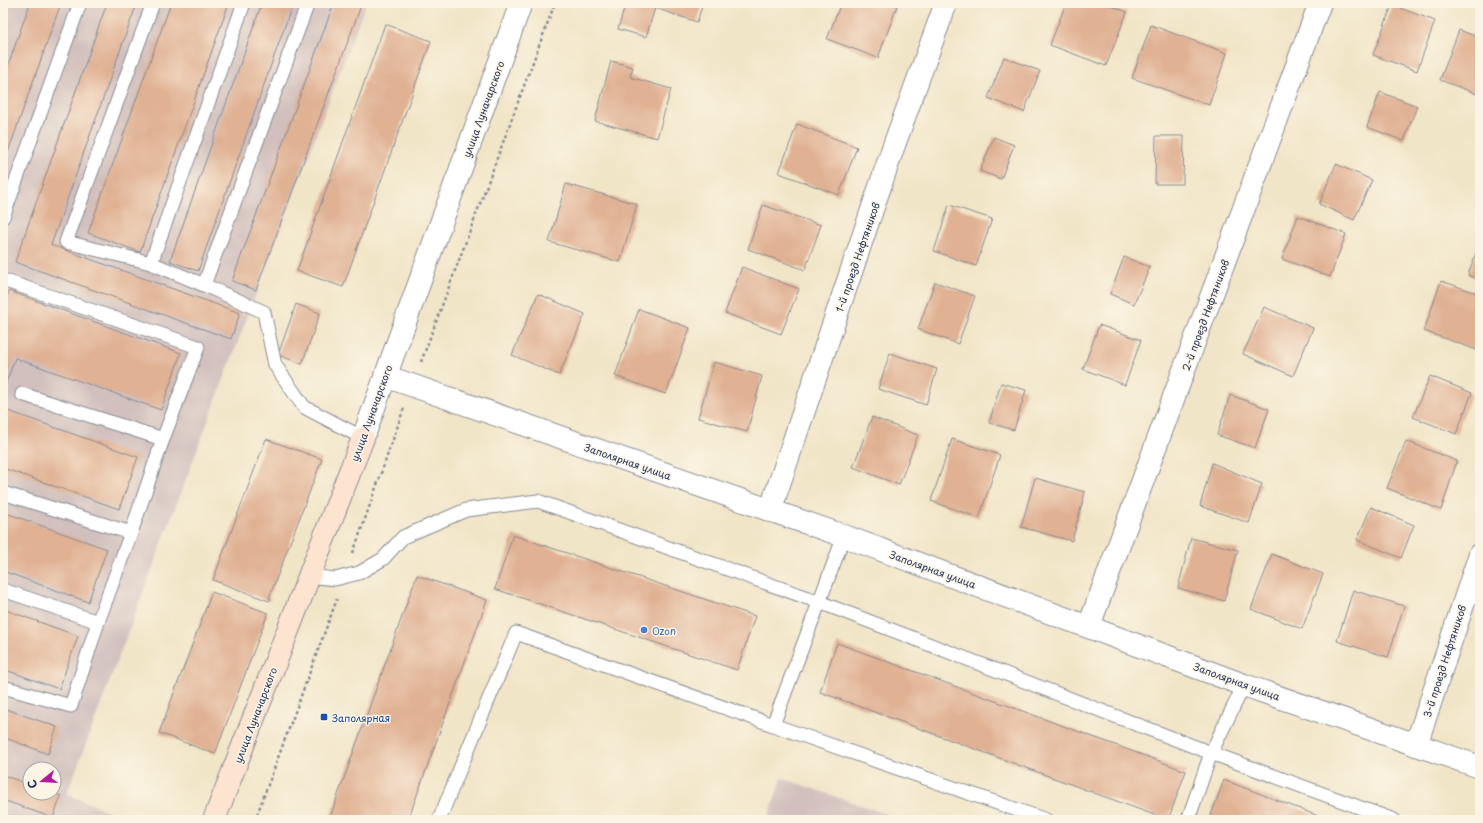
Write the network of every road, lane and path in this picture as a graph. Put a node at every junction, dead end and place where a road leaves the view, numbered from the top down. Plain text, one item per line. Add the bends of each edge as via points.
1 (80, 3) edge
2 (153, 3) edge
3 (244, 3) edge
4 (308, 3) edge
5 (521, 3) edge
6 (555, 3) edge
7 (946, 3) edge
8 (1320, 3) edge
9 (3, 217) edge
10 (151, 263) junction
11 (3, 280) edge
12 (204, 285) junction
13 (385, 376) junction
14 (412, 385) junction
15 (22, 394) dead end
16 (363, 438) junction
17 (163, 439) junction
18 (3, 493) edge
19 (770, 511) junction
20 (131, 533) junction
21 (844, 536) junction
22 (1480, 554) edge
23 (309, 576) junction
24 (345, 577) junction
25 (3, 590) edge
26 (819, 602) junction
27 (98, 622) junction
28 (1089, 626) junction
29 (1244, 685) junction
30 (3, 687) edge
31 (773, 725) junction
32 (1416, 745) junction
33 (1211, 753) junction
34 (1480, 767) edge
35 (214, 820) edge
36 (256, 820) edge
37 (439, 820) edge
38 (1046, 820) edge
39 (1188, 820) edge
40 (1394, 820) edge

1 - 9 lane
2 - 10 lane via 66,242
3 - 10 lane
4 - 12 lane
5 - 13 street, улица Луначарского
6 - 14 path
7 - 19 street, 1-й проезд Нефтяников
8 - 28 street, 2-й проезд Нефтяников
10 - 12 lane
11 - 17 lane via 198,347
12 - 16 lane via 264,312 275,365 304,407
13 - 14 street, Заполярная улица
13 - 16 street, улица Луначарского
14 - 19 street, Заполярная улица
14 - 24 path
15 - 17 lane
16 - 23 main road, улица Луначарского
17 - 20 lane
18 - 20 lane
19 - 21 street, Заполярная улица
20 - 27 lane
21 - 26 lane
21 - 28 street, Заполярная улица
22 - 32 street, 3-й проезд Нефтяников
23 - 24 lane via 335,579
23 - 35 main road, улица Луначарского
24 - 26 lane via 359,573 383,559 403,537 466,510 538,501
24 - 36 path
25 - 27 lane
26 - 31 lane
26 - 33 lane
27 - 30 lane via 71,706
28 - 29 street, Заполярная улица
29 - 32 street, Заполярная улица
29 - 33 lane
31 - 37 lane via 516,633
31 - 38 lane
32 - 34 street, Заполярная улица
33 - 39 lane
33 - 40 lane

